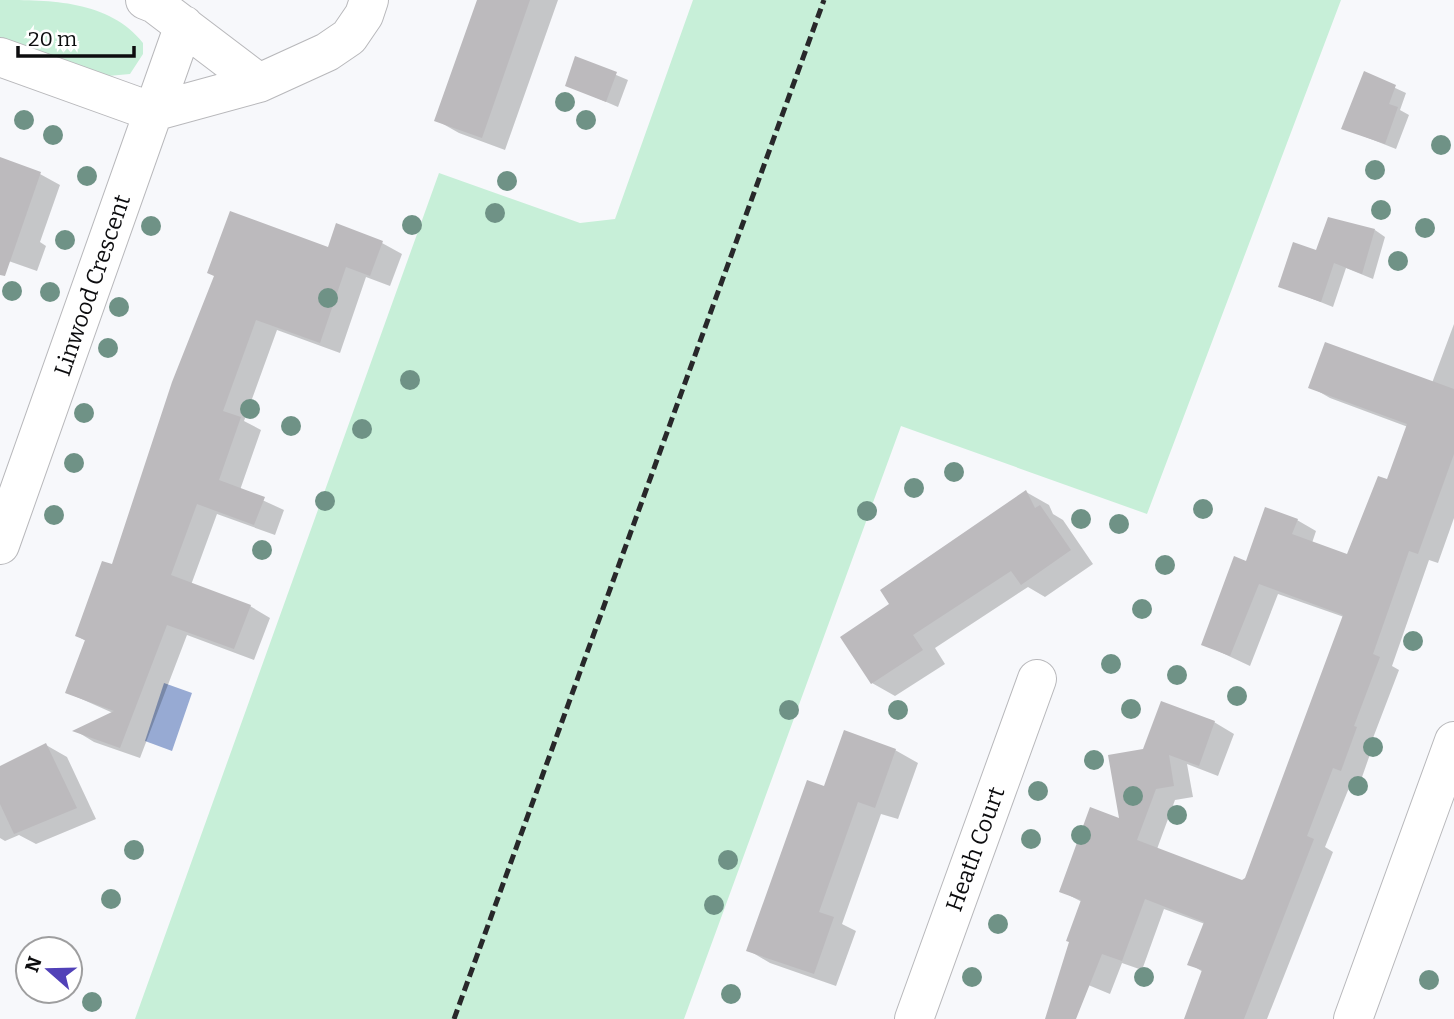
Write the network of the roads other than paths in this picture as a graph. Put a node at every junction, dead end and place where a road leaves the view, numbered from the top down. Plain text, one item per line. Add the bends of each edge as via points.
1 (145, 0) edge
2 (369, 0) edge
3 (184, 25) junction
4 (0, 57) edge
5 (259, 83) junction
6 (153, 112) junction
7 (0, 545) edge
8 (1037, 679) dead end
9 (1454, 741) edge
10 (914, 1019) edge
11 (1353, 1019) edge

1 - 3 street
2 - 5 street via 349,37
3 - 5 street
3 - 6 street, Linwood Crescent
4 - 6 street
5 - 6 street
6 - 7 street, Linwood Crescent
8 - 10 street, Heath Court
9 - 11 street

